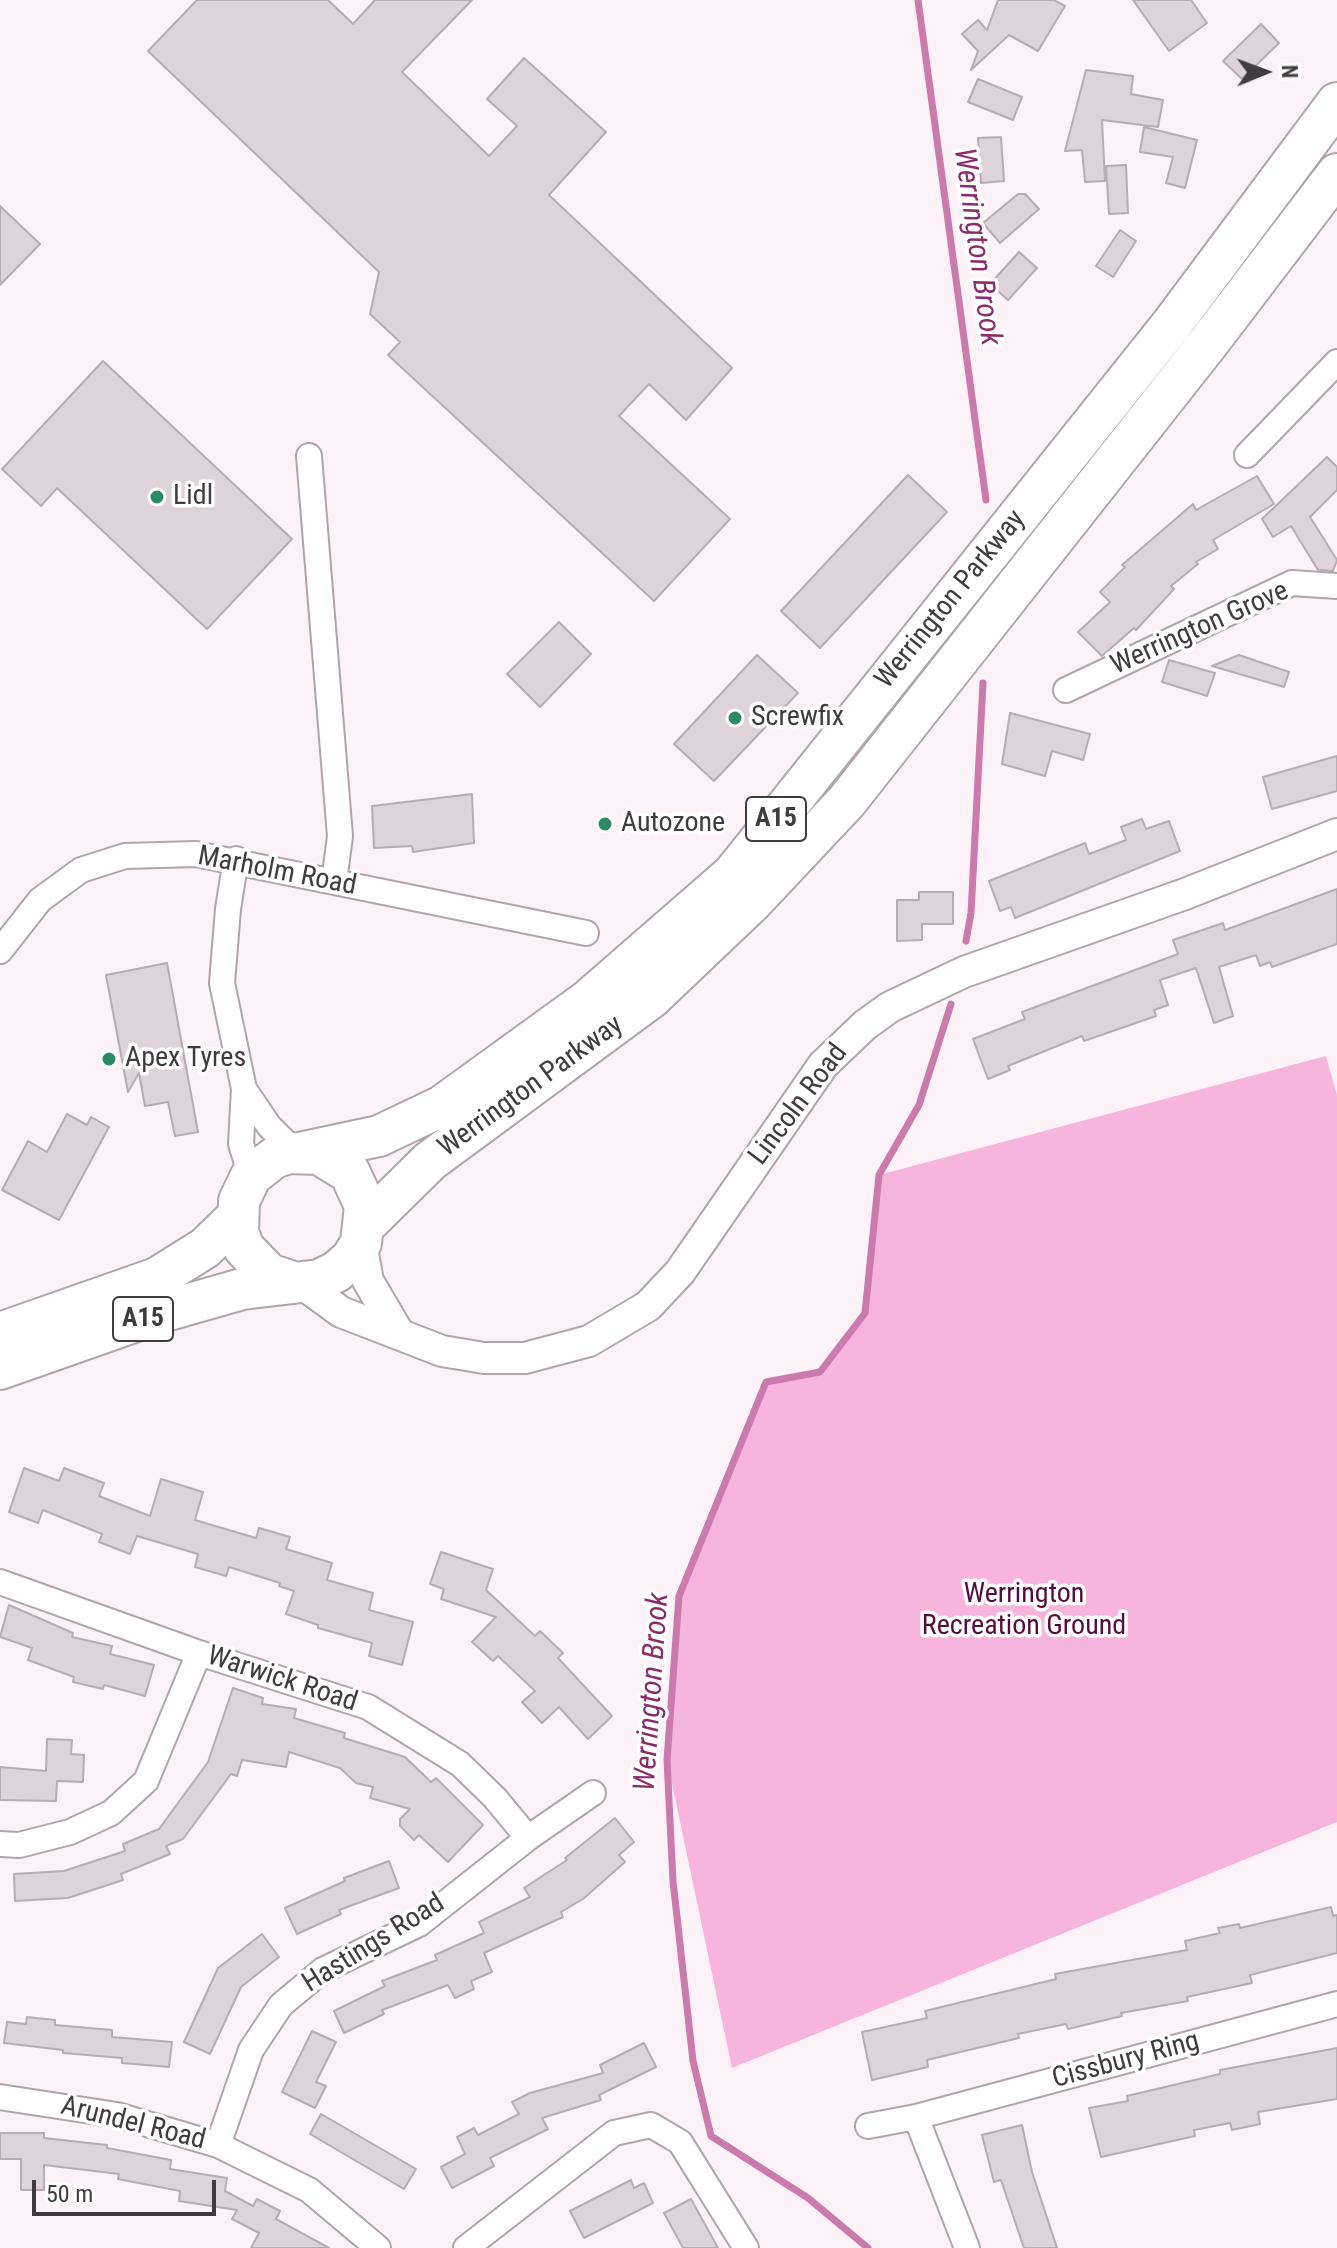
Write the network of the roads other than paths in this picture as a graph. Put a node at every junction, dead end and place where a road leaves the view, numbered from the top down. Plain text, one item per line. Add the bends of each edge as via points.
1 (1337, 103) edge
2 (1337, 174) edge
3 (1332, 377) edge
4 (1247, 455) dead end
5 (309, 456) dead end
6 (1337, 586) edge
7 (1066, 690) dead end
8 (1337, 834) edge
9 (236, 859) junction
10 (334, 882) junction
11 (586, 933) dead end
12 (0, 951) edge
13 (543, 1056) junction
14 (244, 1089) junction
15 (495, 1091) junction
16 (300, 1152) junction
17 (251, 1176) junction
18 (237, 1217) junction
19 (363, 1234) junction
20 (295, 1282) junction
21 (398, 1332) junction
22 (0, 1333) edge
23 (0, 1369) edge
24 (0, 1582) edge
25 (199, 1653) junction
26 (593, 1793) dead end
27 (528, 1838) junction
28 (0, 1844) edge
29 (1337, 2004) edge
30 (0, 2097) edge
31 (916, 2117) junction
32 (868, 2126) dead end
33 (218, 2145) junction
34 (378, 2248) edge
35 (466, 2248) edge
36 (746, 2248) edge
37 (967, 2248) edge

1 - 13 highway, Werrington Parkway / A15 via 1172,324 733,874 587,1001
2 - 13 highway, Werrington Parkway / A15 via 847,801 651,998
3 - 4 street
5 - 10 street via 339,822
6 - 7 street, Werrington Grove via 1292,583
8 - 21 street, Lincoln Road via 964,972 877,1016 823,1065 680,1272 622,1324 589,1341 525,1358 442,1351
9 - 10 street, Marholm Road
9 - 12 street, Marholm Road via 125,856 81,870 40,900
9 - 14 street via 222,983
10 - 11 street, Marholm Road
13 - 15 highway, Werrington Parkway / A15
14 - 16 street via 269,1126
14 - 17 street via 241,1144
15 - 16 highway, Werrington Parkway / A15 via 442,1106 359,1142
15 - 19 highway, Werrington Parkway / A15
16 - 17 highway, A15 via 274,1158
16 - 19 highway via 336,1162 350,1173 365,1206
17 - 18 highway, A15
18 - 20 highway via 238,1233 254,1261 269,1274
18 - 22 highway, A15 via 205,1248 157,1278
19 - 20 highway, A15 via 351,1259 336,1272
19 - 21 street via 368,1281
20 - 21 street, Lincoln Road via 341,1312
20 - 23 highway, A15 via 242,1289 165,1311
24 - 25 street, Warwick Road
25 - 27 street, Warwick Road via 368,1707 460,1764
25 - 28 street via 146,1781 111,1813 70,1832 19,1845
26 - 27 street, Hastings Road
27 - 33 street, Hastings Road via 419,1924 323,1970 281,2005 251,2050
29 - 31 street, Cissbury Ring
30 - 33 street, Arundel Road via 117,2115
31 - 32 street, Cissbury Ring
31 - 37 street
33 - 34 street, Arundel Road via 309,2190
35 - 36 street via 614,2133 651,2125 680,2142

